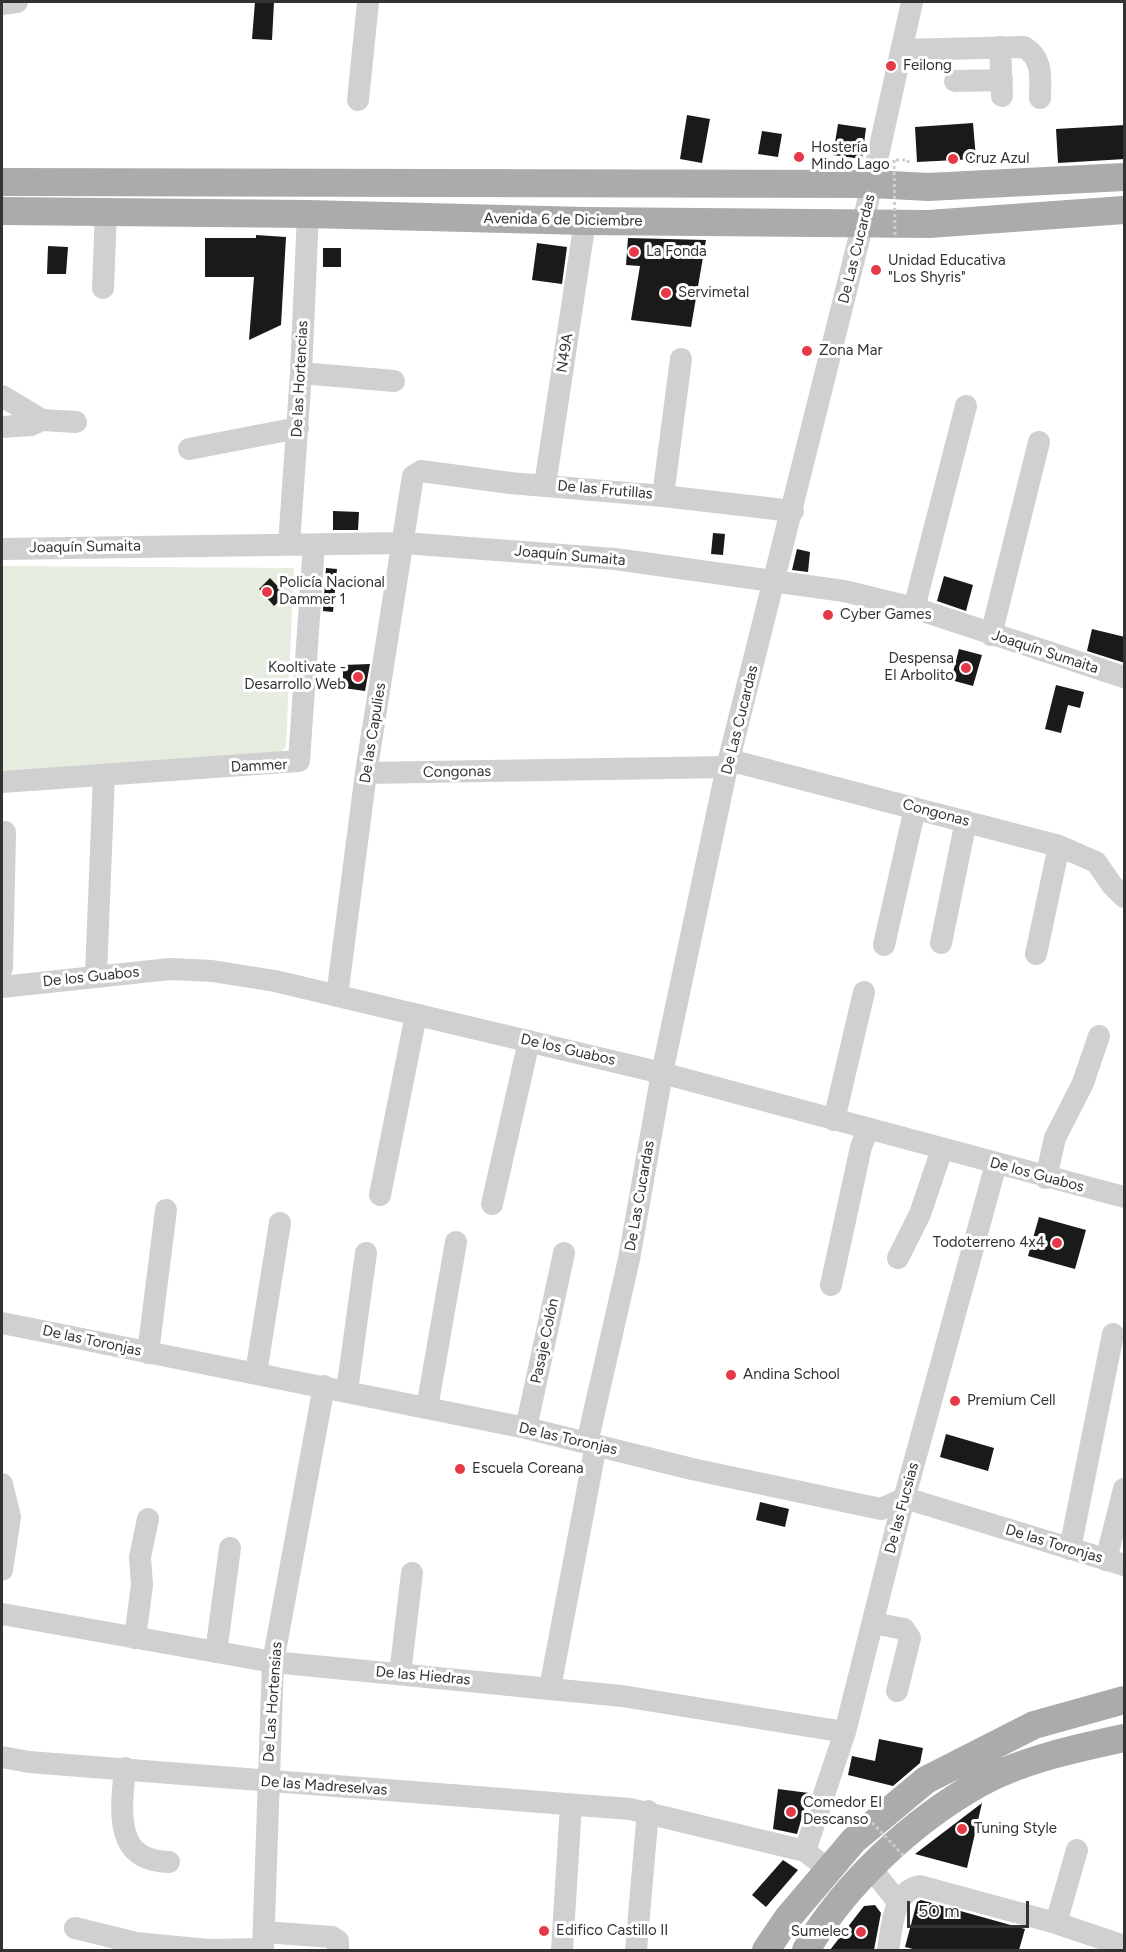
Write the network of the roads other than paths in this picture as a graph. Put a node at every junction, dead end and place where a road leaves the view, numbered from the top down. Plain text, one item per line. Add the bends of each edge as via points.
1 (17, 2) edge
2 (368, 2) edge
3 (912, 2) edge
4 (2, 4) edge
5 (1000, 47) junction
6 (901, 50) junction
7 (955, 81) dead end
8 (1040, 98) dead end
9 (358, 100) dead end
10 (1125, 177) edge
11 (2, 182) edge
12 (872, 184) junction
13 (1125, 210) edge
14 (2, 212) edge
15 (106, 212) junction
16 (308, 214) junction
17 (585, 221) junction
18 (863, 223) junction
19 (103, 288) dead end
20 (681, 358) dead end
21 (301, 373) junction
22 (394, 381) dead end
23 (2, 396) edge
24 (966, 406) dead end
25 (42, 420) junction
26 (76, 422) dead end
27 (2, 427) edge
28 (298, 428) junction
29 (1039, 442) dead end
30 (189, 449) dead end
31 (417, 473) joint
32 (545, 484) junction
33 (663, 496) junction
34 (793, 511) junction
35 (404, 543) junction
36 (289, 544) junction
37 (314, 545) junction
38 (2, 549) edge
39 (776, 580) junction
40 (914, 608) junction
41 (991, 635) junction
42 (1125, 677) edge
43 (728, 763) junction
44 (366, 773) junction
45 (104, 775) junction
46 (2, 782) edge
47 (915, 808) junction
48 (966, 821) junction
49 (4, 832) dead end
50 (1059, 846) junction
51 (1125, 897) edge
52 (940, 943) dead end
53 (884, 945) dead end
54 (1036, 954) dead end
55 (2, 968) edge
56 (96, 975) junction
57 (2, 987) edge
58 (864, 992) dead end
59 (337, 996) junction
60 (416, 1015) junction
61 (1099, 1036) dead end
62 (529, 1041) junction
63 (662, 1073) junction
64 (834, 1120) junction
65 (868, 1129) junction
66 (942, 1149) junction
67 (996, 1164) junction
68 (1046, 1178) junction
69 (380, 1195) dead end
70 (1125, 1197) edge
71 (492, 1204) dead end
72 (166, 1210) dead end
73 (280, 1223) dead end
74 (456, 1242) dead end
75 (366, 1253) dead end
76 (564, 1253) dead end
77 (898, 1258) dead end
78 (831, 1285) dead end
79 (2, 1323) edge
80 (1113, 1334) dead end
81 (148, 1353) junction
82 (256, 1373) junction
83 (324, 1386) junction
84 (347, 1391) junction
85 (427, 1408) junction
86 (526, 1428) junction
87 (591, 1444) junction
88 (2, 1484) edge
89 (1125, 1489) edge
90 (905, 1498) junction
91 (148, 1519) dead end
92 (230, 1548) dead end
93 (1070, 1549) junction
94 (1115, 1563) edge
95 (2, 1570) edge
96 (412, 1573) dead end
97 (2, 1614) edge
98 (873, 1623) junction
99 (135, 1638) junction
100 (216, 1652) junction
101 (273, 1662) junction
102 (400, 1674) junction
103 (550, 1688) junction
104 (897, 1692) dead end
105 (1125, 1700) edge
106 (846, 1732) junction
107 (1125, 1738) edge
108 (2, 1757) edge
109 (124, 1768) junction
110 (267, 1782) junction
111 (571, 1805) junction
112 (648, 1811) junction
113 (1077, 1850) dead end
114 (805, 1851) junction
115 (169, 1862) dead end
116 (870, 1867) junction
117 (829, 1870) junction
118 (898, 1902) junction
119 (1056, 1923) junction
120 (75, 1928) dead end
121 (263, 1944) edge
122 (1125, 1946) edge
123 (135, 1947) edge
124 (338, 1950) edge
125 (562, 1950) edge
126 (636, 1950) edge
127 (766, 1950) edge
128 (806, 1950) edge
129 (888, 1950) edge

1 - 4 street
2 - 9 street
3 - 6 street, De Las Cucardas
5 - 6 street
5 - 7 street via 1002,88
5 - 8 street via 1024,47 1036,56
6 - 12 street, De Las Cucardas
10 - 12 main road via 939,186
11 - 12 main road
12 - 18 street, De Las Cucardas
13 - 18 main road, Avenida 6 de Diciembre via 929,224
14 - 15 main road, Avenida 6 de Diciembre
15 - 16 main road, Avenida 6 de Diciembre
15 - 19 street
16 - 17 main road, Avenida 6 de Diciembre
16 - 21 street, De las Hortencias
17 - 18 main road, Avenida 6 de Diciembre
17 - 32 street, N49A
18 - 34 street, De Las Cucardas
20 - 33 street
21 - 22 street
21 - 28 street, De las Hortencias
23 - 25 street
24 - 40 street
25 - 26 street
25 - 27 street via 31,425
28 - 30 street
28 - 36 street, De las Hortencias
29 - 41 street
31 - 32 street, De las Frutillas
31 - 35 street, De las Capulies via 413,476
32 - 33 street, De las Frutillas
33 - 34 street, De las Frutillas
34 - 39 street, De Las Cucardas
35 - 37 street, Joaquín Sumaita
35 - 39 street, Joaquín Sumaita via 615,559
35 - 44 street, De las Capulies
36 - 37 street, Joaquín Sumaita
36 - 38 street, Joaquín Sumaita
37 - 45 street, Dammer via 299,761
39 - 40 street, Joaquín Sumaita
39 - 43 street, De Las Cucardas
40 - 41 street, Joaquín Sumaita
41 - 42 street, Joaquín Sumaita
43 - 44 street, Congonas
43 - 47 street, Congonas
43 - 63 street, De Las Cucardas
44 - 59 street, De las Capulies
45 - 46 street, Dammer
45 - 56 street
47 - 48 street, Congonas
47 - 53 street
48 - 50 street, Congonas
48 - 52 street
49 - 55 street
50 - 51 street, Congonas via 1096,862
50 - 54 street
56 - 57 street, De los Guabos
56 - 59 street, De los Guabos via 170,969 212,971
58 - 64 street
59 - 60 street, De los Guabos
60 - 62 street, De los Guabos
60 - 69 street
61 - 68 street via 1083,1083 1055,1138
62 - 63 street, De los Guabos
62 - 71 street
63 - 64 street, De los Guabos
63 - 87 street, De Las Cucardas
64 - 65 street, De los Guabos
65 - 66 street, De los Guabos
65 - 78 street
66 - 67 street, De los Guabos
66 - 77 street via 920,1214
67 - 68 street, De los Guabos
67 - 90 street, De las Fucsias
68 - 70 street, De los Guabos
72 - 81 street
73 - 82 street
74 - 85 street
75 - 84 street
76 - 86 street, Pasaje Colón
79 - 81 street, De las Toronjas
80 - 93 street
81 - 82 street, De las Toronjas
82 - 83 street, De las Toronjas
83 - 84 street, De las Toronjas
83 - 101 street, De Las Hortensias
84 - 85 street, De las Toronjas
85 - 86 street, De las Toronjas
86 - 87 street, De las Toronjas
87 - 90 street, De las Toronjas via 881,1509
87 - 103 street, De Las Cucardas
88 - 95 street via 10,1517
89 - 94 street
90 - 93 street, De las Toronjas
90 - 98 street, De las Fucsias
91 - 99 street via 140,1557 142,1585
92 - 100 street
93 - 94 street, De las Toronjas
96 - 102 street
97 - 99 street, De las Hiedras
98 - 104 street via 908,1632 910,1638
98 - 106 street, De las Fucsias
99 - 100 street, De las Hiedras
100 - 101 street, De las Hiedras
101 - 102 street, De las Hiedras
101 - 110 street, De Las Hortensias
102 - 103 street, De las Hiedras
103 - 106 street, De las Hiedras
105 - 117 main road via 1034,1725 926,1780 854,1840
106 - 114 street, De las Fucsias
107 - 116 main road via 1028,1764 981,1783 916,1826
108 - 109 street, De las Madreselvas
109 - 110 street, De las Madreselvas
109 - 115 street via 121,1817 128,1842 141,1857
110 - 111 street, De las Madreselvas
110 - 121 street, De Las Hortensias
111 - 112 street, De las Madreselvas
111 - 125 street
112 - 114 street, De las Madreselvas
112 - 126 street
113 - 119 street
114 - 117 street
116 - 118 street
116 - 128 main road
117 - 127 main road
118 - 119 street via 908,1890 920,1886
118 - 129 street
119 - 122 street
120 - 123 street
121 - 123 street via 208,1950
121 - 124 street via 332,1937 338,1941

